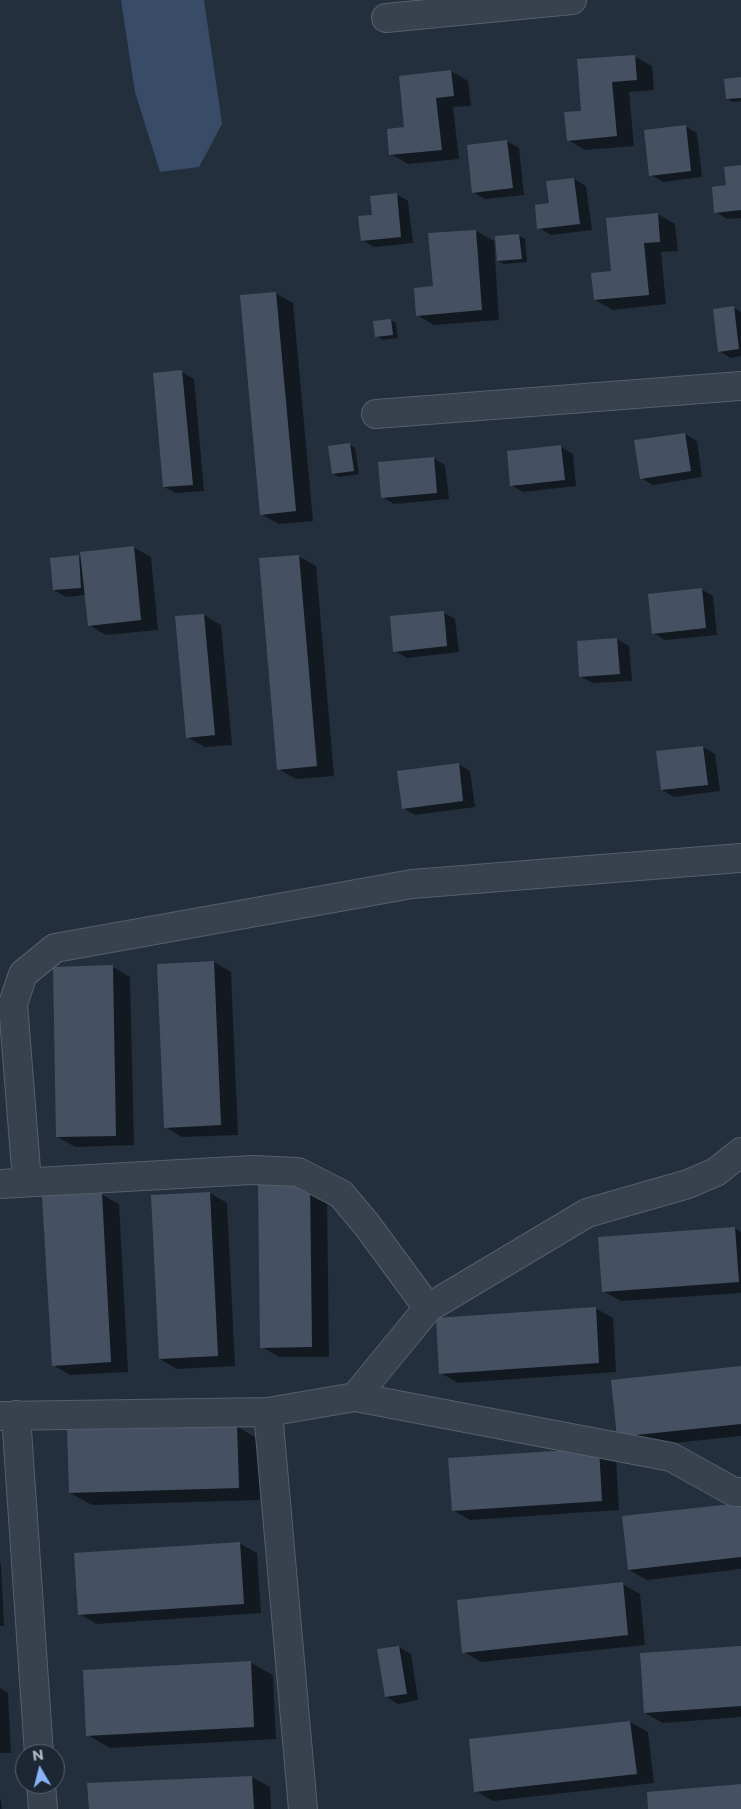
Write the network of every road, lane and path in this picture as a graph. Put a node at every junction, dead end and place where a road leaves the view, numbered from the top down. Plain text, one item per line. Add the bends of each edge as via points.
1 (572, 0) edge
2 (386, 18) dead end
3 (741, 386) edge
4 (376, 414) dead end
5 (741, 858) edge
6 (741, 1152) edge
7 (27, 1182) junction
8 (0, 1184) edge
9 (428, 1308) junction
10 (355, 1397) junction
11 (268, 1412) junction
12 (8, 1415) edge
13 (741, 1492) edge
14 (38, 1744) edge
15 (42, 1794) edge
16 (43, 1809) edge
17 (304, 1809) edge

1 - 2 street
3 - 4 street
5 - 7 street via 412,884 55,948 23,974 14,1004
6 - 9 street via 716,1172 688,1184 587,1213
7 - 8 street
7 - 9 street via 252,1170 298,1172 341,1194
9 - 10 street
10 - 11 street
10 - 13 street via 671,1457 734,1492
11 - 12 street
11 - 17 street
12 - 14 street
15 - 16 street

